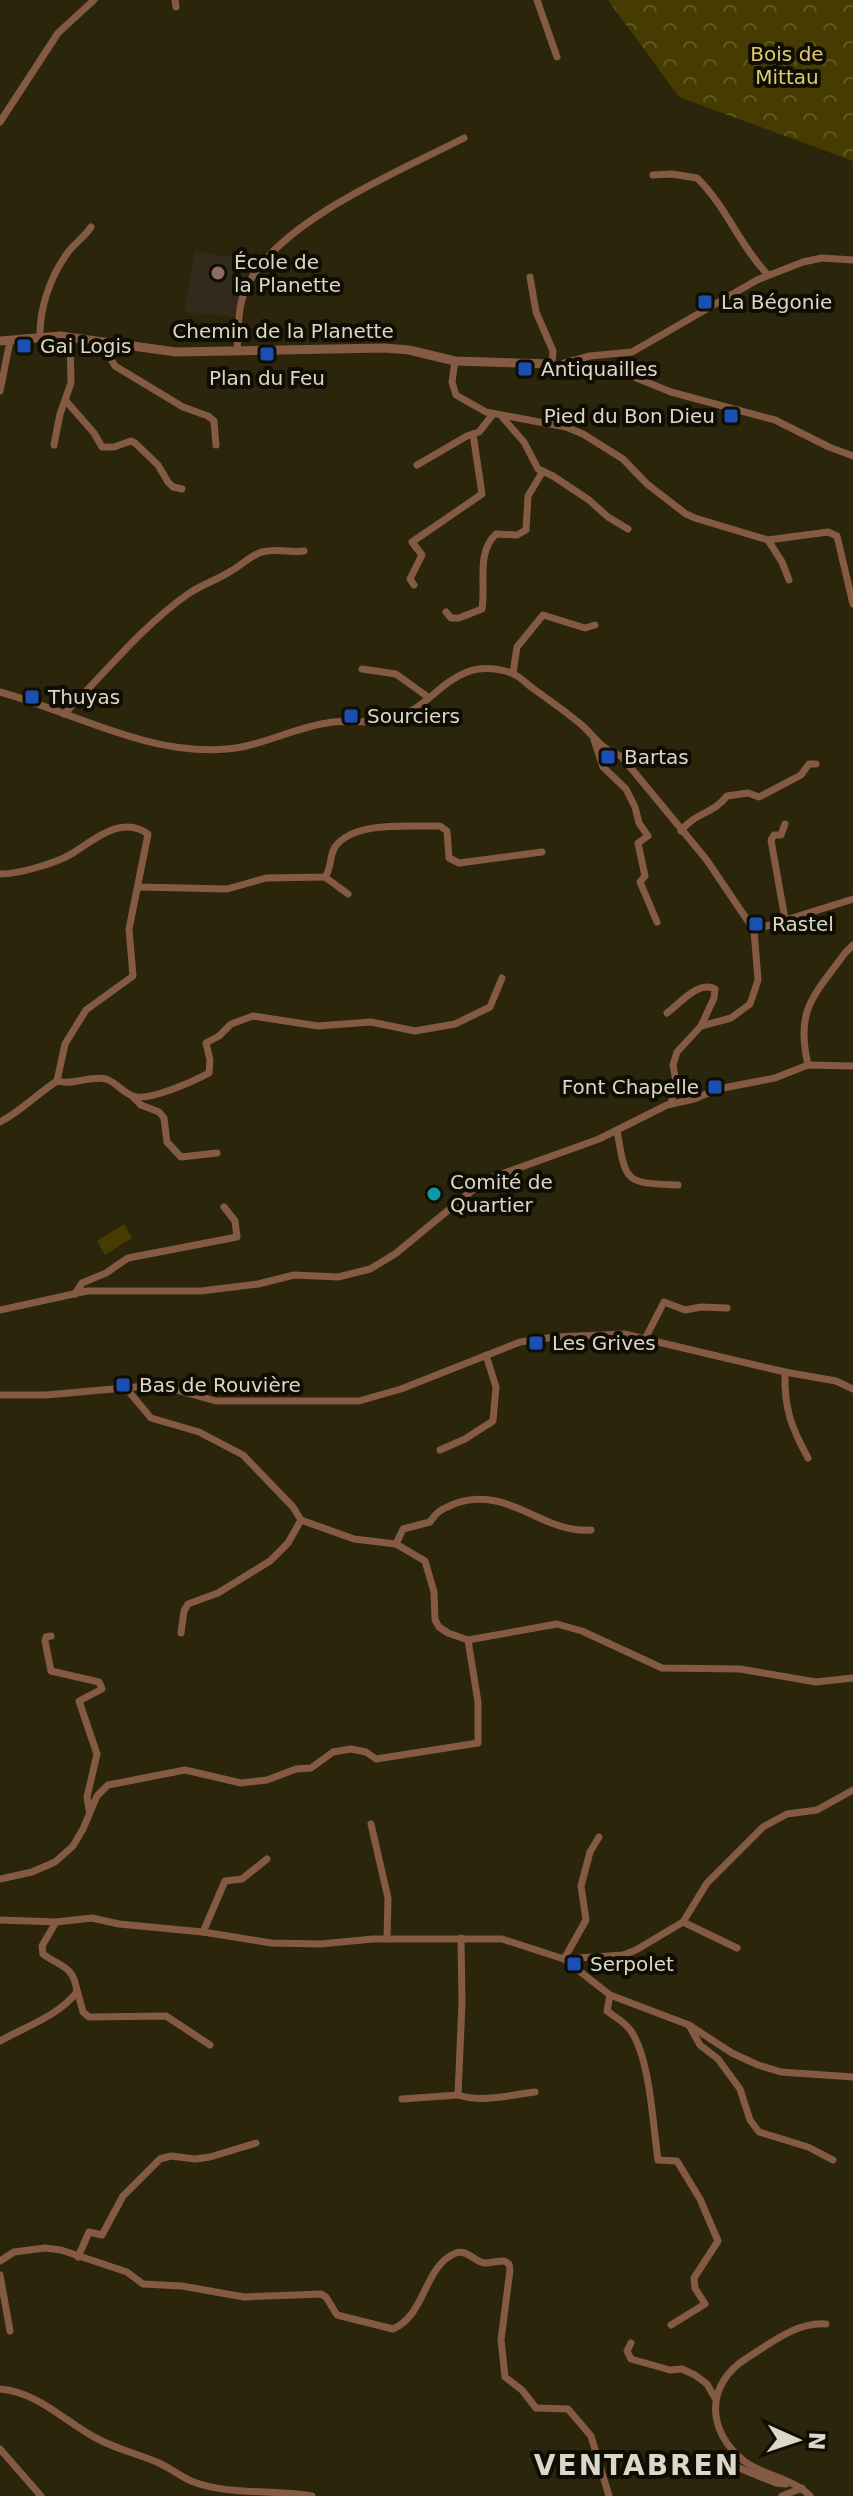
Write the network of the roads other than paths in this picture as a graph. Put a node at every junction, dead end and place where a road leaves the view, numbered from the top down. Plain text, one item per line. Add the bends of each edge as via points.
1 (94, 0) edge
2 (537, 0) edge
3 (557, 57) dead end
4 (0, 122) edge
5 (464, 138) dead end
6 (653, 175) dead end
7 (91, 227) dead end
8 (853, 260) edge
9 (768, 275) junction
10 (530, 277) dead end
11 (70, 337) junction
12 (40, 338) junction
13 (5, 341) edge
14 (100, 341) junction
15 (237, 350) junction
16 (455, 361) junction
17 (557, 364) junction
18 (0, 391) edge
19 (66, 401) junction
20 (497, 415) junction
21 (473, 434) junction
22 (54, 445) dead end
23 (216, 445) dead end
24 (853, 456) edge
25 (417, 465) dead end
26 (543, 471) junction
27 (182, 489) dead end
28 (628, 529) dead end
29 (768, 540) junction
30 (304, 551) dead end
31 (789, 580) dead end
32 (414, 585) dead end
33 (853, 604) edge
34 (446, 612) dead end
35 (595, 625) dead end
36 (362, 669) dead end
37 (513, 673) junction
38 (0, 692) edge
39 (428, 697) junction
40 (64, 714) junction
41 (594, 738) junction
42 (816, 764) dead end
43 (785, 824) dead end
44 (681, 831) junction
45 (542, 852) dead end
46 (0, 874) edge
47 (325, 877) junction
48 (138, 887) junction
49 (348, 894) dead end
50 (853, 899) edge
51 (785, 919) junction
52 (657, 922) dead end
53 (754, 930) junction
54 (853, 945) edge
55 (502, 978) dead end
56 (667, 1013) dead end
57 (701, 1026) junction
58 (808, 1065) junction
59 (853, 1066) edge
60 (57, 1081) junction
61 (133, 1097) junction
62 (671, 1104) junction
63 (0, 1122) edge
64 (617, 1130) junction
65 (217, 1153) dead end
66 (678, 1185) dead end
67 (224, 1207) dead end
68 (75, 1294) junction
69 (727, 1308) dead end
70 (0, 1310) edge
71 (646, 1337) junction
72 (486, 1355) junction
73 (785, 1372) junction
74 (125, 1387) junction
75 (853, 1389) edge
76 (0, 1395) edge
77 (440, 1450) dead end
78 (808, 1458) dead end
79 (301, 1520) junction
80 (591, 1530) dead end
81 (396, 1544) junction
82 (181, 1633) dead end
83 (51, 1636) dead end
84 (468, 1640) junction
85 (853, 1678) edge
86 (853, 1790) edge
87 (89, 1815) junction
88 (371, 1824) dead end
89 (599, 1837) dead end
90 (267, 1859) dead end
91 (0, 1879) edge
92 (0, 1920) edge
93 (56, 1922) junction
94 (683, 1922) junction
95 (203, 1932) junction
96 (461, 1938) junction
97 (387, 1939) junction
98 (737, 1948) dead end
99 (564, 1959) junction
100 (77, 1990) junction
101 (610, 1995) junction
102 (689, 2025) junction
103 (0, 2041) edge
104 (210, 2045) dead end
105 (853, 2077) edge
106 (535, 2092) dead end
107 (458, 2095) junction
108 (402, 2099) dead end
109 (256, 2143) dead end
110 (833, 2160) dead end
111 (78, 2257) junction
112 (0, 2261) edge
113 (0, 2275) edge
114 (826, 2324) dead end
115 (671, 2325) dead end
116 (10, 2331) dead end
117 (631, 2343) dead end
118 (0, 2389) edge
119 (715, 2398) junction
120 (0, 2449) edge
121 (727, 2463) dead end
122 (789, 2484) junction
123 (802, 2488) junction
124 (236, 2493) edge
125 (296, 2494) edge
126 (41, 2496) edge
127 (312, 2496) edge
128 (609, 2496) edge
129 (782, 2496) edge
130 (810, 2496) edge

1 - 4 street via 58,33
2 - 3 street
5 - 15 street via 327,210 266,258 246,287
6 - 9 street via 697,178
7 - 12 street via 67,252 50,284
8 - 9 street via 822,258
9 - 17 street via 632,352
10 - 17 street via 536,312
11 - 12 street, Chemin de la Planette
11 - 14 street, Chemin de la Planette
11 - 19 street
12 - 13 street, Chemin de la Planette
13 - 18 street
14 - 15 street, Chemin de la Planette via 176,352
14 - 23 street via 115,366 214,421
15 - 16 street, Chemin de la Planette via 384,348
16 - 17 street, Chemin de la Planette
16 - 20 street via 456,395
17 - 24 street via 629,375 775,420
19 - 22 street
19 - 27 street via 102,447 135,443 173,487
20 - 21 street
20 - 26 street
20 - 29 street via 583,434 623,459 686,514
21 - 25 street
21 - 32 street via 482,494 412,542 422,555 412,571
26 - 28 street
26 - 34 street via 528,496 526,530 496,534 483,554 482,609 459,618
29 - 31 street
29 - 33 street via 828,532 837,536
30 - 40 street via 259,553 189,593 116,656
35 - 37 street via 585,628 543,615 517,647
36 - 39 street via 396,674
37 - 39 street via 469,671
37 - 41 street
38 - 40 street
39 - 40 street via 396,718 324,723 224,750 112,732
41 - 44 street via 621,756
41 - 52 street via 603,767 626,789 648,836 638,843 645,876 640,882
42 - 44 street via 759,797 727,796 718,807 691,818
43 - 51 street via 781,835 771,840
44 - 53 street
45 - 47 street via 459,863 449,858 447,831 440,826 382,826 338,843
46 - 48 street via 49,863 102,834 130,826 148,834
47 - 48 street via 266,878 227,889
47 - 49 street
48 - 60 street via 129,929 133,976 86,1010 65,1044
50 - 51 street
51 - 53 street
53 - 57 street via 758,980 750,1004 731,1018
54 - 58 street via 807,1006 803,1042
55 - 61 street via 490,1007 455,1024 415,1031 371,1022 318,1026 253,1016 231,1024 206,1043 209,1073 146,1098
56 - 57 street via 711,986 714,998
57 - 62 street via 677,1052
58 - 59 street
58 - 62 street
60 - 61 street via 107,1079
60 - 63 street
61 - 65 street via 164,1118 167,1142 181,1157
62 - 64 street
64 - 66 street via 624,1172 631,1180
64 - 68 street via 485,1180 370,1269 201,1291
67 - 68 street via 235,1221 237,1237 128,1258 82,1283
68 - 70 street
69 - 71 street via 685,1310 664,1302
71 - 72 street via 554,1337
71 - 73 street
72 - 74 street via 359,1401 216,1401 158,1385
72 - 77 street via 496,1387 493,1421
73 - 75 street
73 - 78 street via 792,1431
74 - 76 street
74 - 79 street via 151,1418 199,1432 243,1455
79 - 81 street via 354,1539
79 - 82 street via 270,1561 218,1593 188,1604
80 - 81 street via 574,1532 514,1505 470,1498 437,1511 430,1522 403,1529
81 - 84 street via 425,1561 439,1627
83 - 87 street via 45,1641 51,1671 99,1682 102,1689 79,1701 97,1754 87,1797
84 - 85 street via 557,1624 662,1668 740,1669 816,1682
84 - 87 street via 478,1743 376,1759 351,1749 333,1752 311,1768 241,1783 170,1771 108,1785
86 - 94 street via 817,1810 787,1814 763,1827 707,1883
87 - 91 street via 73,1846 55,1862
88 - 97 street via 388,1898
89 - 99 street via 581,1886 586,1920
90 - 95 street via 242,1879 225,1881
92 - 93 street
93 - 95 street via 92,1918
93 - 100 street via 43,1954 68,1968
94 - 98 street
94 - 99 street via 623,1955
95 - 97 street via 271,1943
96 - 97 street
96 - 99 street via 502,1939
96 - 107 street
99 - 101 street
100 - 103 street via 60,2009
100 - 104 street via 89,2017 166,2016
101 - 102 street
101 - 115 street via 607,2011 632,2032 644,2067 658,2160 677,2161 718,2241 694,2278 705,2304
102 - 105 street via 732,2053 781,2072
102 - 110 street via 740,2089 759,2132
106 - 107 street via 486,2099
107 - 108 street
109 - 111 street via 210,2157 160,2159 123,2196 102,2235 89,2232
111 - 112 street via 61,2250 30,2249
111 - 128 street via 127,2272 143,2284 244,2297 321,2294 337,2315 393,2329 412,2314 447,2259 458,2252 484,2263 504,2261 510,2270 501,2340 505,2377 536,2408 568,2409 591,2436
113 - 116 street
114 - 119 street via 788,2332 735,2365
117 - 119 street via 631,2359 695,2375
118 - 124 street via 49,2405 101,2441 193,2482
119 - 122 street via 715,2418 727,2442 745,2461
120 - 126 street
121 - 122 street
122 - 123 street
123 - 129 street
123 - 130 street
124 - 125 street
125 - 127 street

